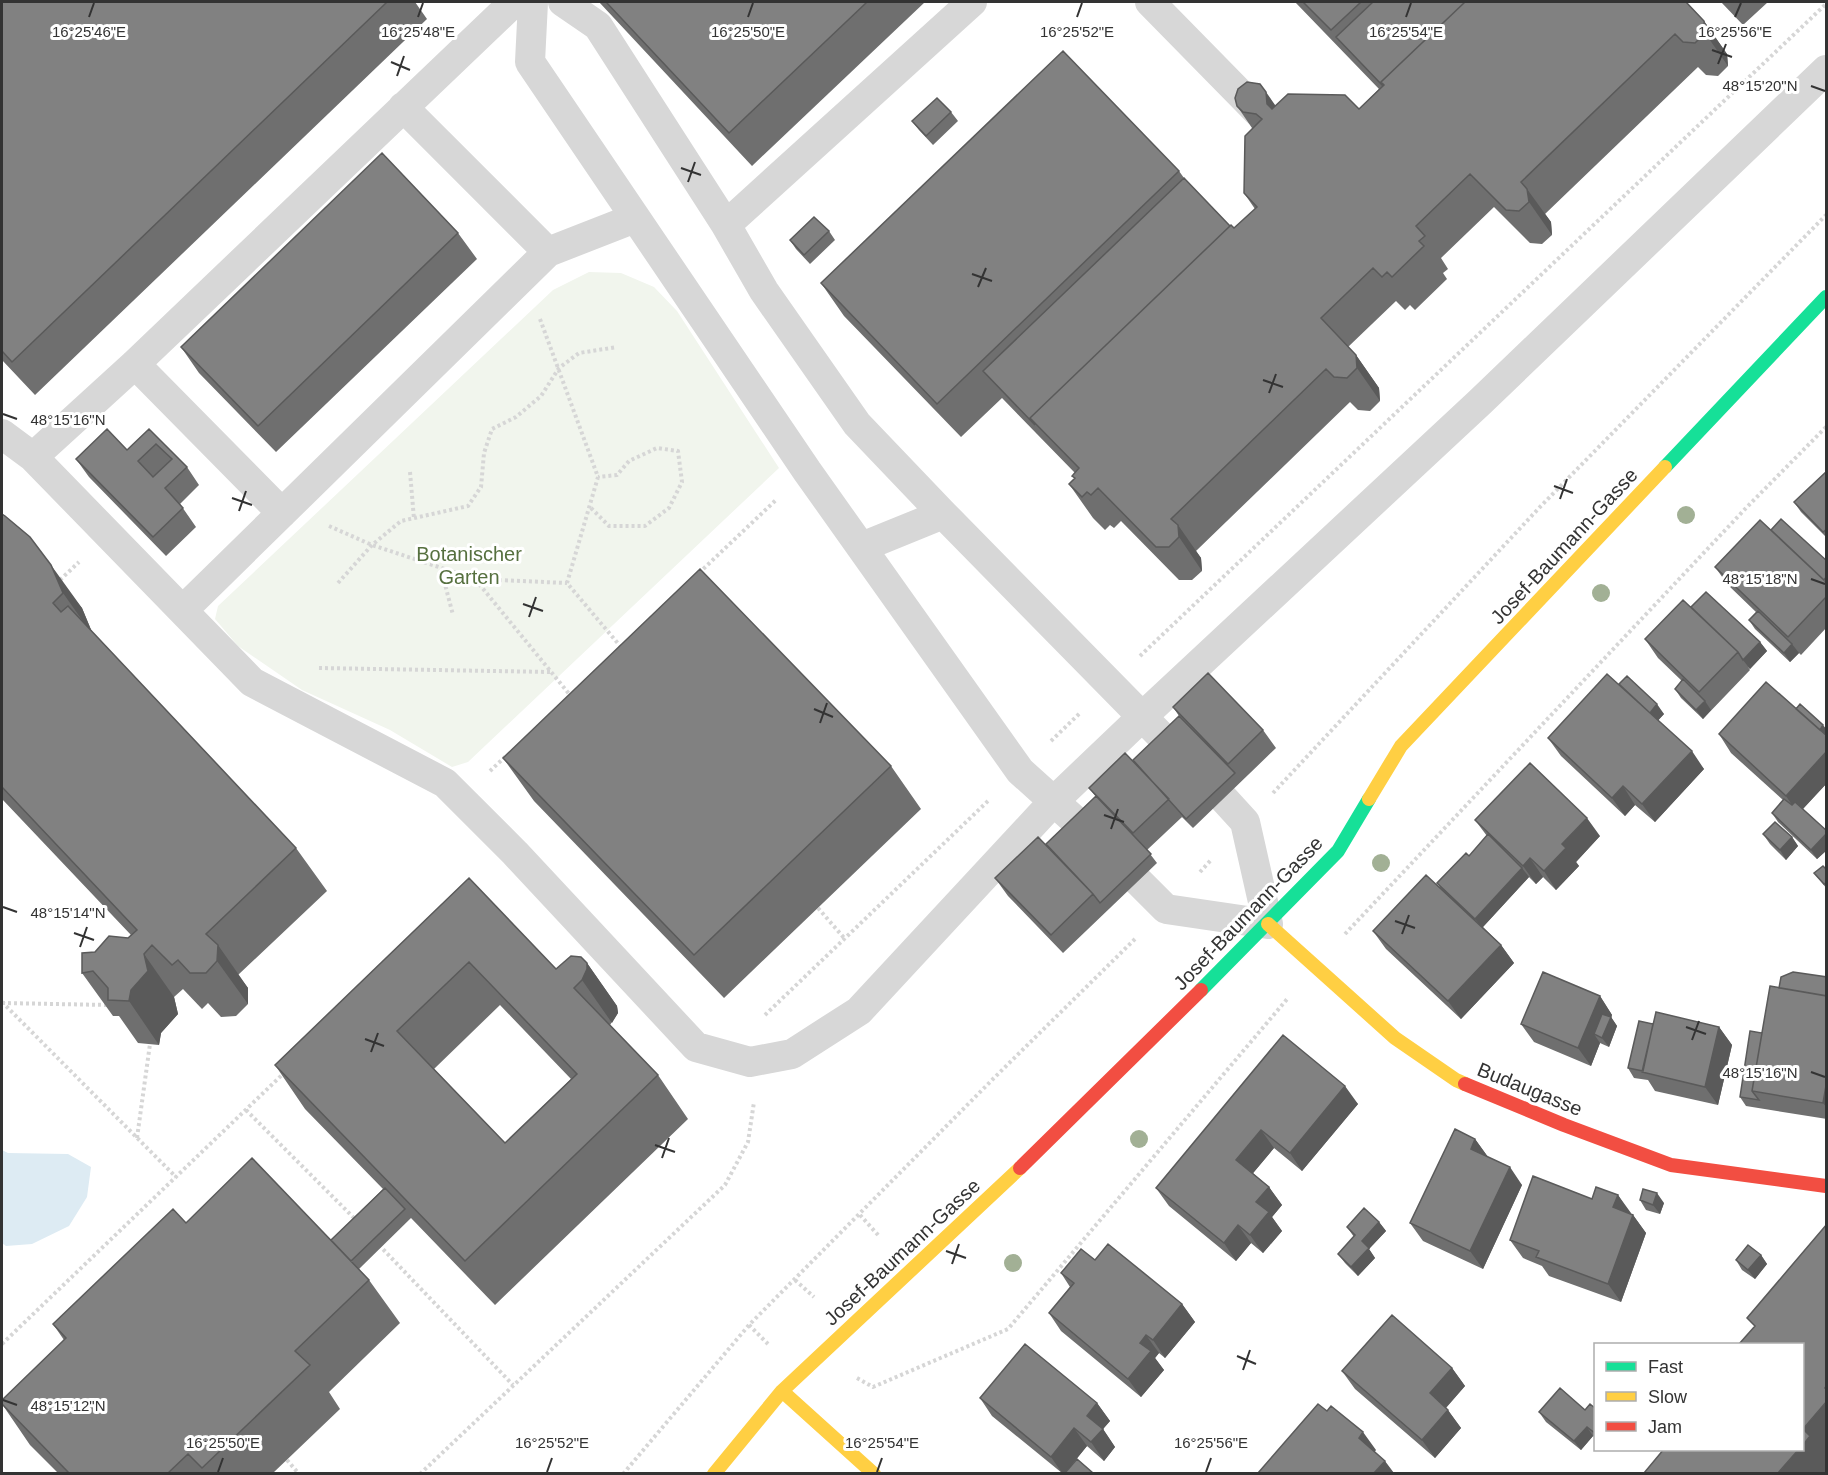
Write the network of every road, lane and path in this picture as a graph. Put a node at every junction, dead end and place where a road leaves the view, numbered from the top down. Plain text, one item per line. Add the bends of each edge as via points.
1 (514, 2) edge
2 (533, 2) edge
3 (563, 2) edge
4 (972, 2) edge
5 (1150, 2) edge
6 (1827, 70) edge
7 (404, 107) junction
8 (1257, 111) edge
9 (635, 218) junction
10 (726, 225) junction
11 (548, 252) junction
12 (515, 284) junction
13 (1827, 297) edge
14 (617, 347) dead end
15 (135, 364) junction
16 (559, 368) junction
17 (1827, 426) edge
18 (2, 434) edge
19 (33, 457) junction
20 (807, 471) junction
21 (410, 472) dead end
22 (598, 477) junction
23 (290, 505) junction
24 (591, 508) junction
25 (943, 514) junction
26 (414, 519) junction
27 (372, 545) junction
28 (862, 547) junction
29 (441, 569) junction
30 (697, 575) edge
31 (475, 579) junction
32 (338, 583) dead end
33 (567, 583) junction
34 (183, 610) junction
35 (453, 615) dead end
36 (629, 639) edge
37 (621, 647) junction
38 (612, 655) edge
39 (319, 668) dead end
40 (550, 672) junction
41 (578, 687) edge
42 (1143, 716) junction
43 (1168, 743) edge
44 (511, 751) edge
45 (461, 798) junction
46 (1224, 799) edge
47 (1054, 801) junction
48 (1081, 826) edge
49 (1138, 881) edge
50 (818, 908) dead end
51 (1268, 924) junction
52 (845, 939) dead end
53 (1315, 966) junction
54 (2, 1003) edge
55 (112, 1005) edge
56 (150, 1044) dead end
57 (288, 1070) edge
58 (246, 1110) junction
59 (137, 1138) junction
60 (176, 1177) junction
61 (1827, 1186) edge
62 (860, 1215) dead end
63 (362, 1226) edge
64 (879, 1236) dead end
65 (375, 1240) edge
66 (795, 1280) dead end
67 (814, 1297) dead end
68 (2, 1336) edge
69 (4, 1342) edge
70 (821, 1355) junction
71 (513, 1385) dead end
72 (782, 1391) junction
73 (286, 1460) dead end
74 (299, 1473) edge
75 (714, 1473) edge
76 (874, 1473) edge

1 - 7 lane
2 - 9 lane via 530,62
3 - 10 lane via 598,26
4 - 10 lane
5 - 8 lane
6 - 42 lane
7 - 11 lane
7 - 15 lane
9 - 11 lane
9 - 20 lane
10 - 25 lane via 764,291 856,424
11 - 12 lane
12 - 16 path via 543,323
12 - 23 lane
13 - 51 street, Josef-Baumann-Gasse via 1401,746 1338,851
14 - 16 path via 579,353
15 - 19 lane
15 - 23 lane
16 - 22 path
16 - 26 path via 541,396 516,417 492,429 484,453 481,487 468,506
17 - 53 path
18 - 19 lane
19 - 34 lane
20 - 28 lane
20 - 30 path
21 - 26 path
22 - 24 path
22 - 24 path via 617,475 629,461 657,448 678,451 682,482 669,508 645,526 609,526
23 - 27 path
23 - 34 lane
24 - 33 path
25 - 28 lane
25 - 42 lane
26 - 27 path via 401,521
27 - 29 path
27 - 32 path
28 - 47 lane via 1020,771
29 - 31 path
29 - 35 path
31 - 33 path
31 - 40 path
33 - 37 path
34 - 45 lane via 252,682 445,783
36 - 37 path
37 - 38 path
39 - 40 path
40 - 41 path via 570,695
42 - 43 lane
42 - 47 lane
44 - 45 path
45 - 47 lane via 696,1047 750,1062 792,1054 859,1011
46 - 51 lane via 1245,822
47 - 48 lane
49 - 51 lane via 1166,909
50 - 52 path
51 - 53 street, Budaugasse
51 - 70 street, Josef-Baumann-Gasse via 1059,1131
53 - 61 street, Budaugasse via 1395,1038 1456,1080 1671,1165
53 - 70 path via 1008,1329 873,1387
54 - 55 path
54 - 59 path
56 - 59 path
57 - 58 path
58 - 60 path
58 - 63 path
59 - 60 path
60 - 69 path
62 - 64 path
65 - 71 path
66 - 67 path
68 - 69 path
70 - 72 street, Josef-Baumann-Gasse
72 - 75 street, Josef-Baumann-Gasse
72 - 76 street
73 - 74 path

